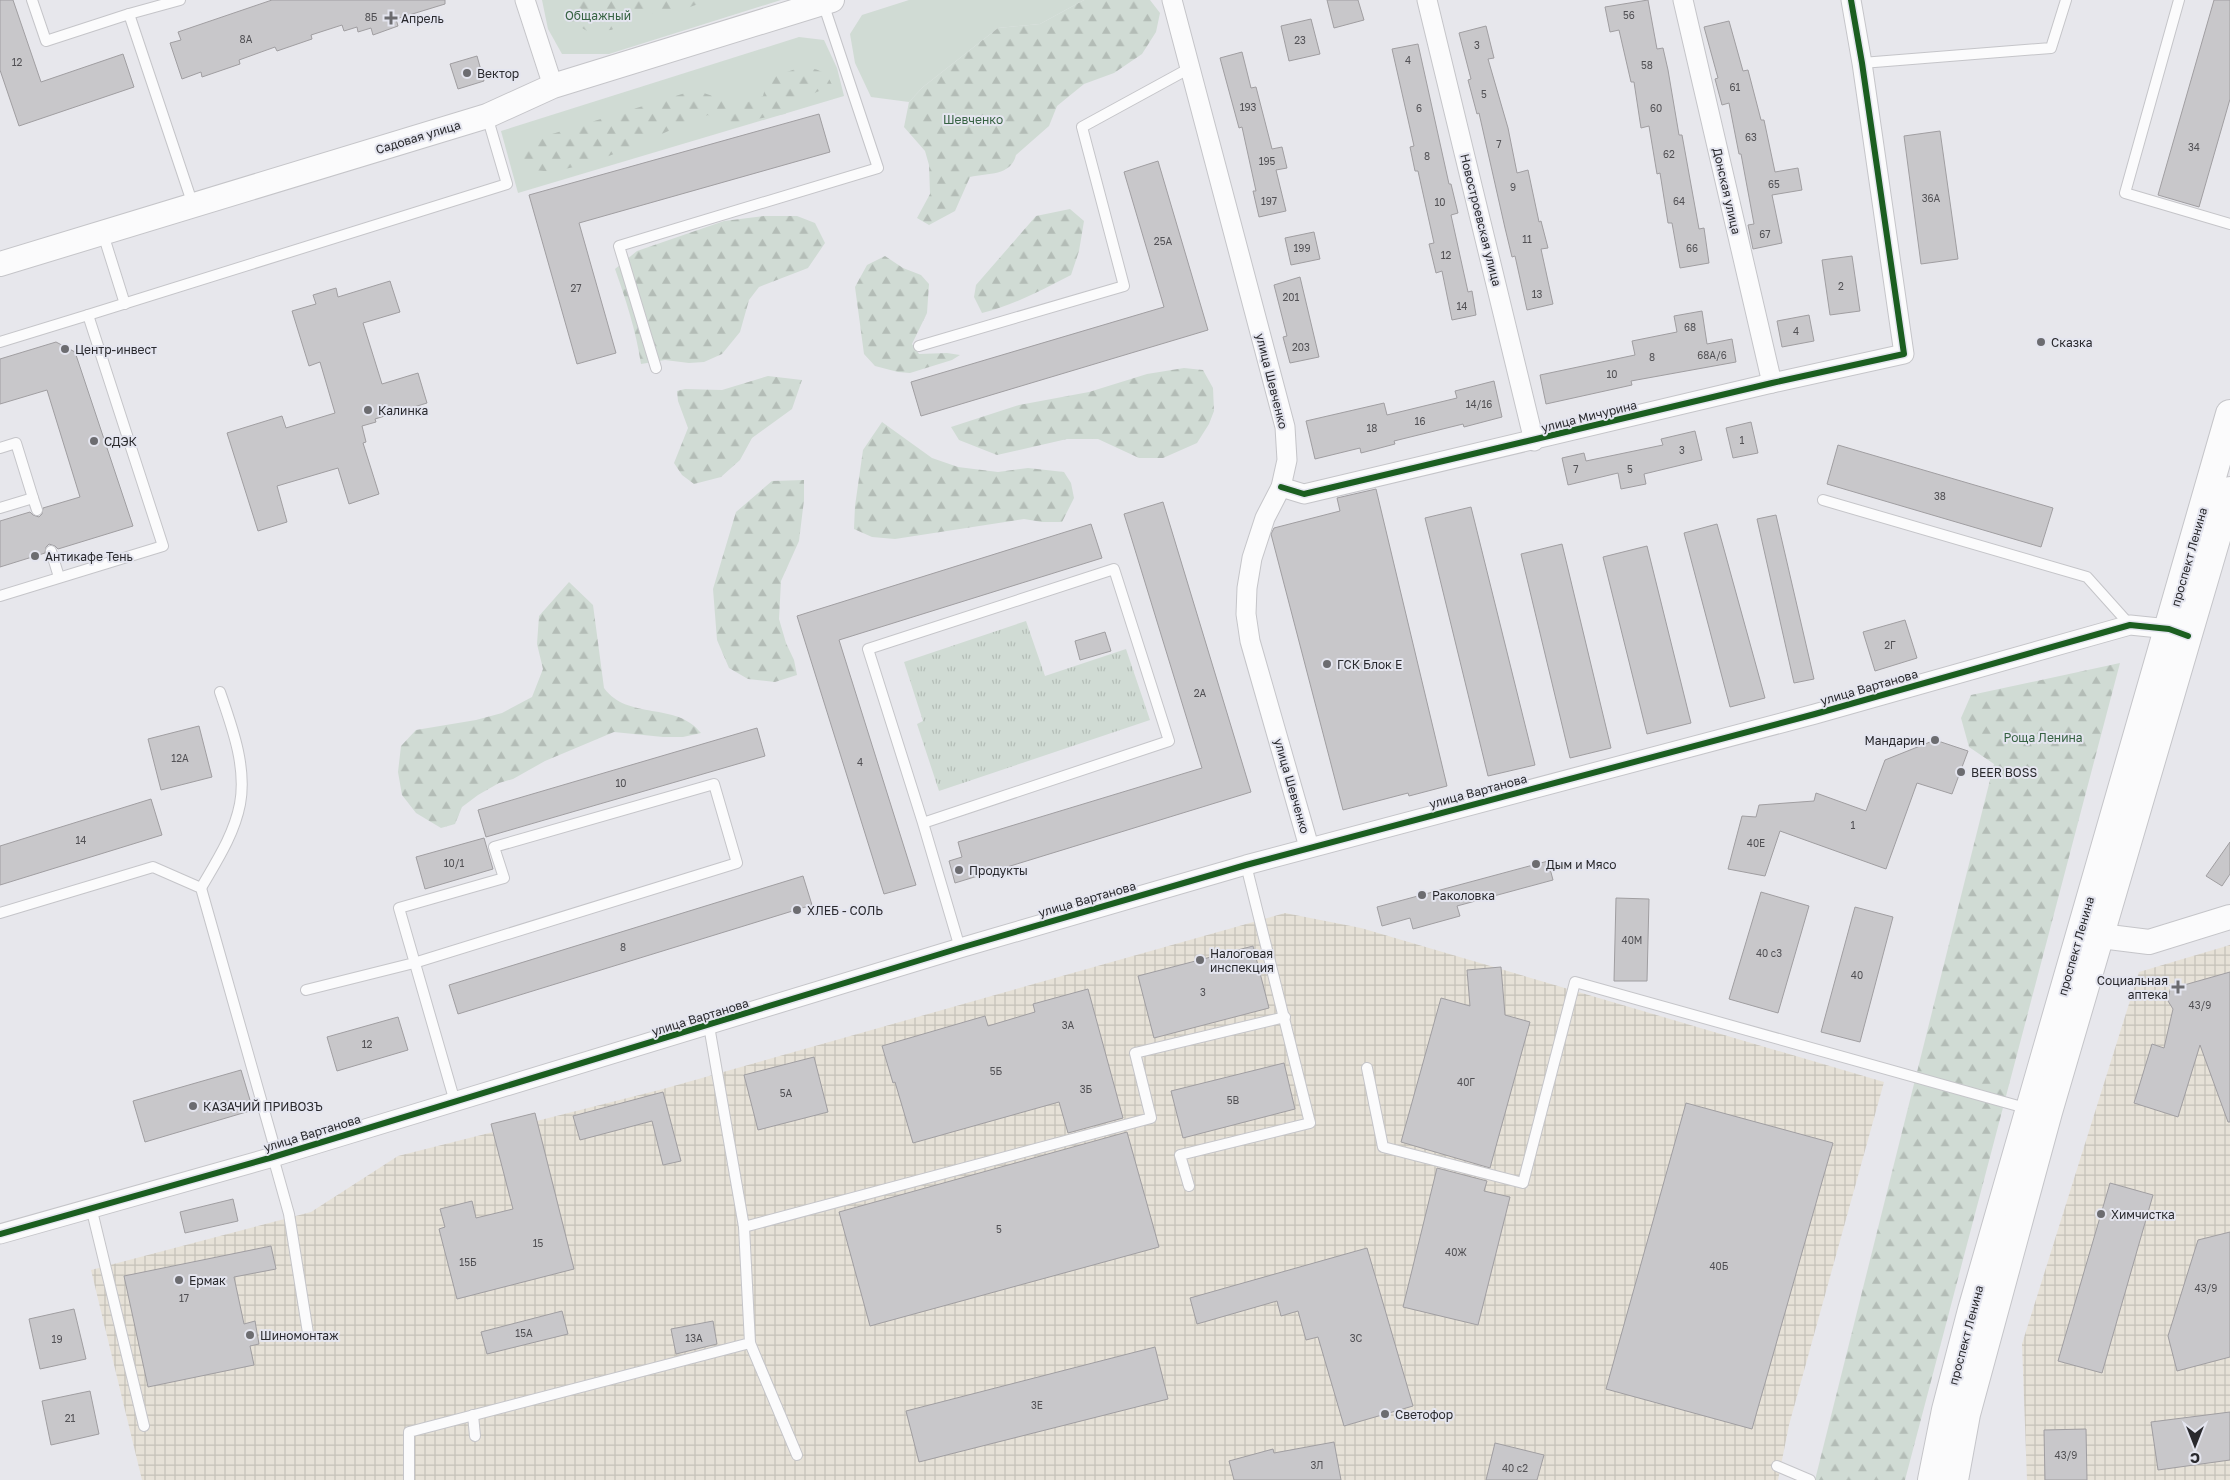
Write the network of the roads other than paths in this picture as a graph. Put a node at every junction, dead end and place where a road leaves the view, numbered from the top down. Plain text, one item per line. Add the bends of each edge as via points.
1 (32, 0) edge
2 (180, 0) edge
3 (525, 0) edge
4 (1172, 0) edge
5 (1427, 0) edge
6 (1682, 0) edge
7 (1851, 0) edge
8 (2066, 0) edge
9 (2179, 0) edge
10 (827, 2) edge
11 (129, 14) junction
12 (1862, 63) junction
13 (1190, 68) junction
14 (553, 86) junction
15 (487, 116) junction
16 (194, 206) junction
17 (2230, 224) edge
18 (103, 234) junction
19 (0, 264) edge
20 (125, 304) junction
21 (88, 315) junction
22 (0, 342) edge
23 (919, 346) dead end
24 (656, 368) dead end
25 (1772, 383) junction
26 (2230, 414) edge
27 (1534, 440) junction
28 (0, 448) edge
29 (1282, 487) junction
30 (2230, 491) edge
31 (33, 498) junction
32 (1823, 500) dead end
33 (0, 508) edge
34 (37, 510) dead end
35 (51, 552) dead end
36 (59, 577) junction
37 (0, 596) edge
38 (2130, 625) junction
39 (2179, 632) junction
40 (220, 692) dead end
41 (923, 823) junction
42 (1310, 847) junction
43 (1246, 865) junction
44 (201, 888) junction
45 (0, 913) edge
46 (2230, 917) edge
47 (2091, 934) junction
48 (960, 948) junction
49 (414, 963) junction
50 (306, 990) dead end
51 (1284, 1017) junction
52 (709, 1026) junction
53 (1367, 1068) dead end
54 (455, 1102) junction
55 (2028, 1109) junction
56 (275, 1156) junction
57 (1189, 1186) dead end
58 (91, 1207) junction
59 (744, 1227) junction
60 (0, 1234) edge
61 (308, 1332) dead end
62 (750, 1343) junction
63 (473, 1415) junction
64 (144, 1426) dead end
65 (475, 1436) dead end
66 (797, 1455) dead end
67 (1777, 1466) dead end
68 (409, 1480) edge
69 (1810, 1480) edge
70 (1932, 1480) edge
71 (1954, 1480) edge

1 - 11 lane via 46,41
2 - 11 lane
3 - 14 street
4 - 13 street, улица Шевченко
5 - 27 street, Новостроевская улица
6 - 25 street, Донская улица
7 - 12 street
8 - 12 lane via 2051,48
9 - 17 lane via 2125,193
10 - 14 street, Садовая улица
10 - 24 lane via 878,168 619,246
11 - 16 lane
12 - 25 street, улица Мичурина via 1904,354
13 - 23 lane via 1082,127 1124,286
13 - 29 street, улица Шевченко via 1285,427 1287,460
14 - 15 street, Садовая улица
15 - 16 street, Садовая улица
15 - 20 lane via 507,184
16 - 18 street, Садовая улица
18 - 19 street, Садовая улица
18 - 20 lane
20 - 21 lane
21 - 22 lane
21 - 36 lane via 162,546
25 - 27 street, улица Мичурина
26 - 39 main road, проспект Ленина
27 - 29 street, улица Мичурина via 1304,494
28 - 31 lane via 16,443
29 - 42 street, улица Шевченко via 1265,518 1252,558 1246,614 1250,641
30 - 39 main road, проспект Ленина
31 - 33 lane
31 - 34 lane
32 - 38 lane via 2087,577
35 - 36 lane
36 - 37 lane
38 - 39 street, улица Вартанова
38 - 42 street, улица Вартанова via 1815,714
39 - 47 main road, проспект Ленина
40 - 44 lane via 234,732 241,778 240,805 225,848
41 - 41 lane via 1169,741 1114,569 868,649
41 - 48 lane
42 - 43 street, улица Вартанова
43 - 48 street, улица Вартанова
43 - 51 lane
44 - 45 lane via 153,867
44 - 56 lane
46 - 47 street via 2149,942
47 - 55 main road, проспект Ленина
47 - 71 main road, проспект Ленина via 2048,1112 1966,1414
48 - 52 street, улица Вартанова
49 - 49 lane via 399,908 504,878 494,847 714,784 737,862
49 - 50 lane
49 - 54 lane
51 - 57 lane via 1310,1123 1180,1155
51 - 59 lane via 1135,1053 1151,1118
52 - 54 street, улица Вартанова
52 - 59 lane
53 - 55 lane via 1383,1147 1523,1182 1575,982
54 - 56 street, улица Вартанова
55 - 70 main road, проспект Ленина via 1946,1410
56 - 58 street, улица Вартанова
56 - 61 lane via 289,1214
58 - 60 street, улица Вартанова
58 - 64 lane
59 - 62 lane
62 - 63 lane
62 - 66 lane
63 - 65 lane
63 - 68 lane via 409,1432
67 - 69 lane

